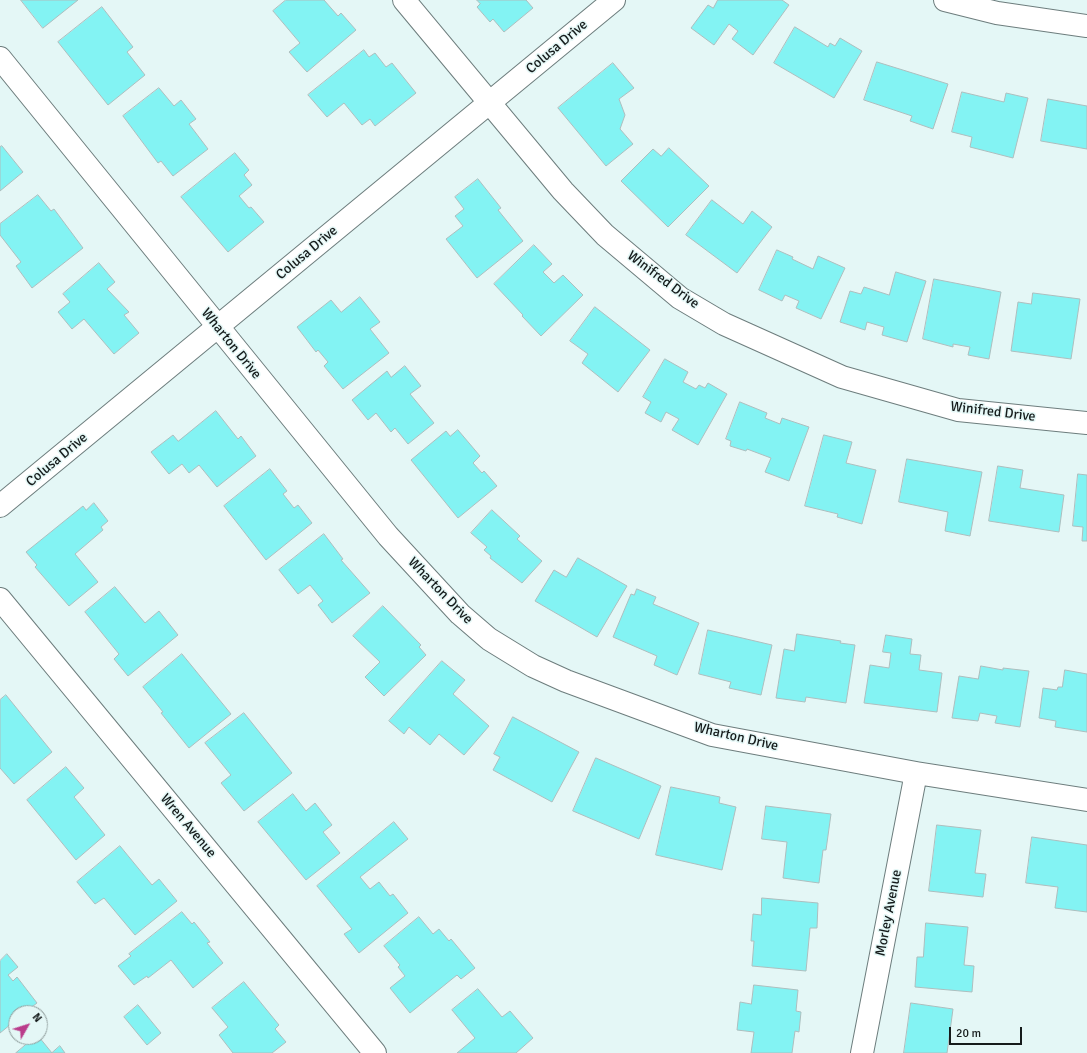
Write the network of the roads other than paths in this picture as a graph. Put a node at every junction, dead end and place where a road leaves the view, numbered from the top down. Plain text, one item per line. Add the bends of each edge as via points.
1 (404, 0) edge
2 (614, 0) edge
3 (945, 0) edge
4 (1087, 26) edge
5 (0, 58) edge
6 (489, 103) junction
7 (217, 327) junction
8 (1087, 423) edge
9 (0, 506) edge
10 (0, 599) edge
11 (916, 773) junction
12 (1087, 800) edge
13 (375, 1053) edge
14 (862, 1053) edge

1 - 6 street, Winifred Drive
2 - 6 street, Colusa Drive
3 - 4 street via 997,13
5 - 7 street, Wharton Drive
6 - 7 street, Colusa Drive
6 - 8 street, Winifred Drive via 563,191 605,235 680,298 724,324 842,377 958,410
7 - 9 street, Colusa Drive
7 - 11 street, Wharton Drive via 388,536 460,614 489,639 533,666 566,682 712,735
10 - 13 street, Wren Avenue
11 - 12 street, Wharton Drive
11 - 14 street, Morley Avenue

